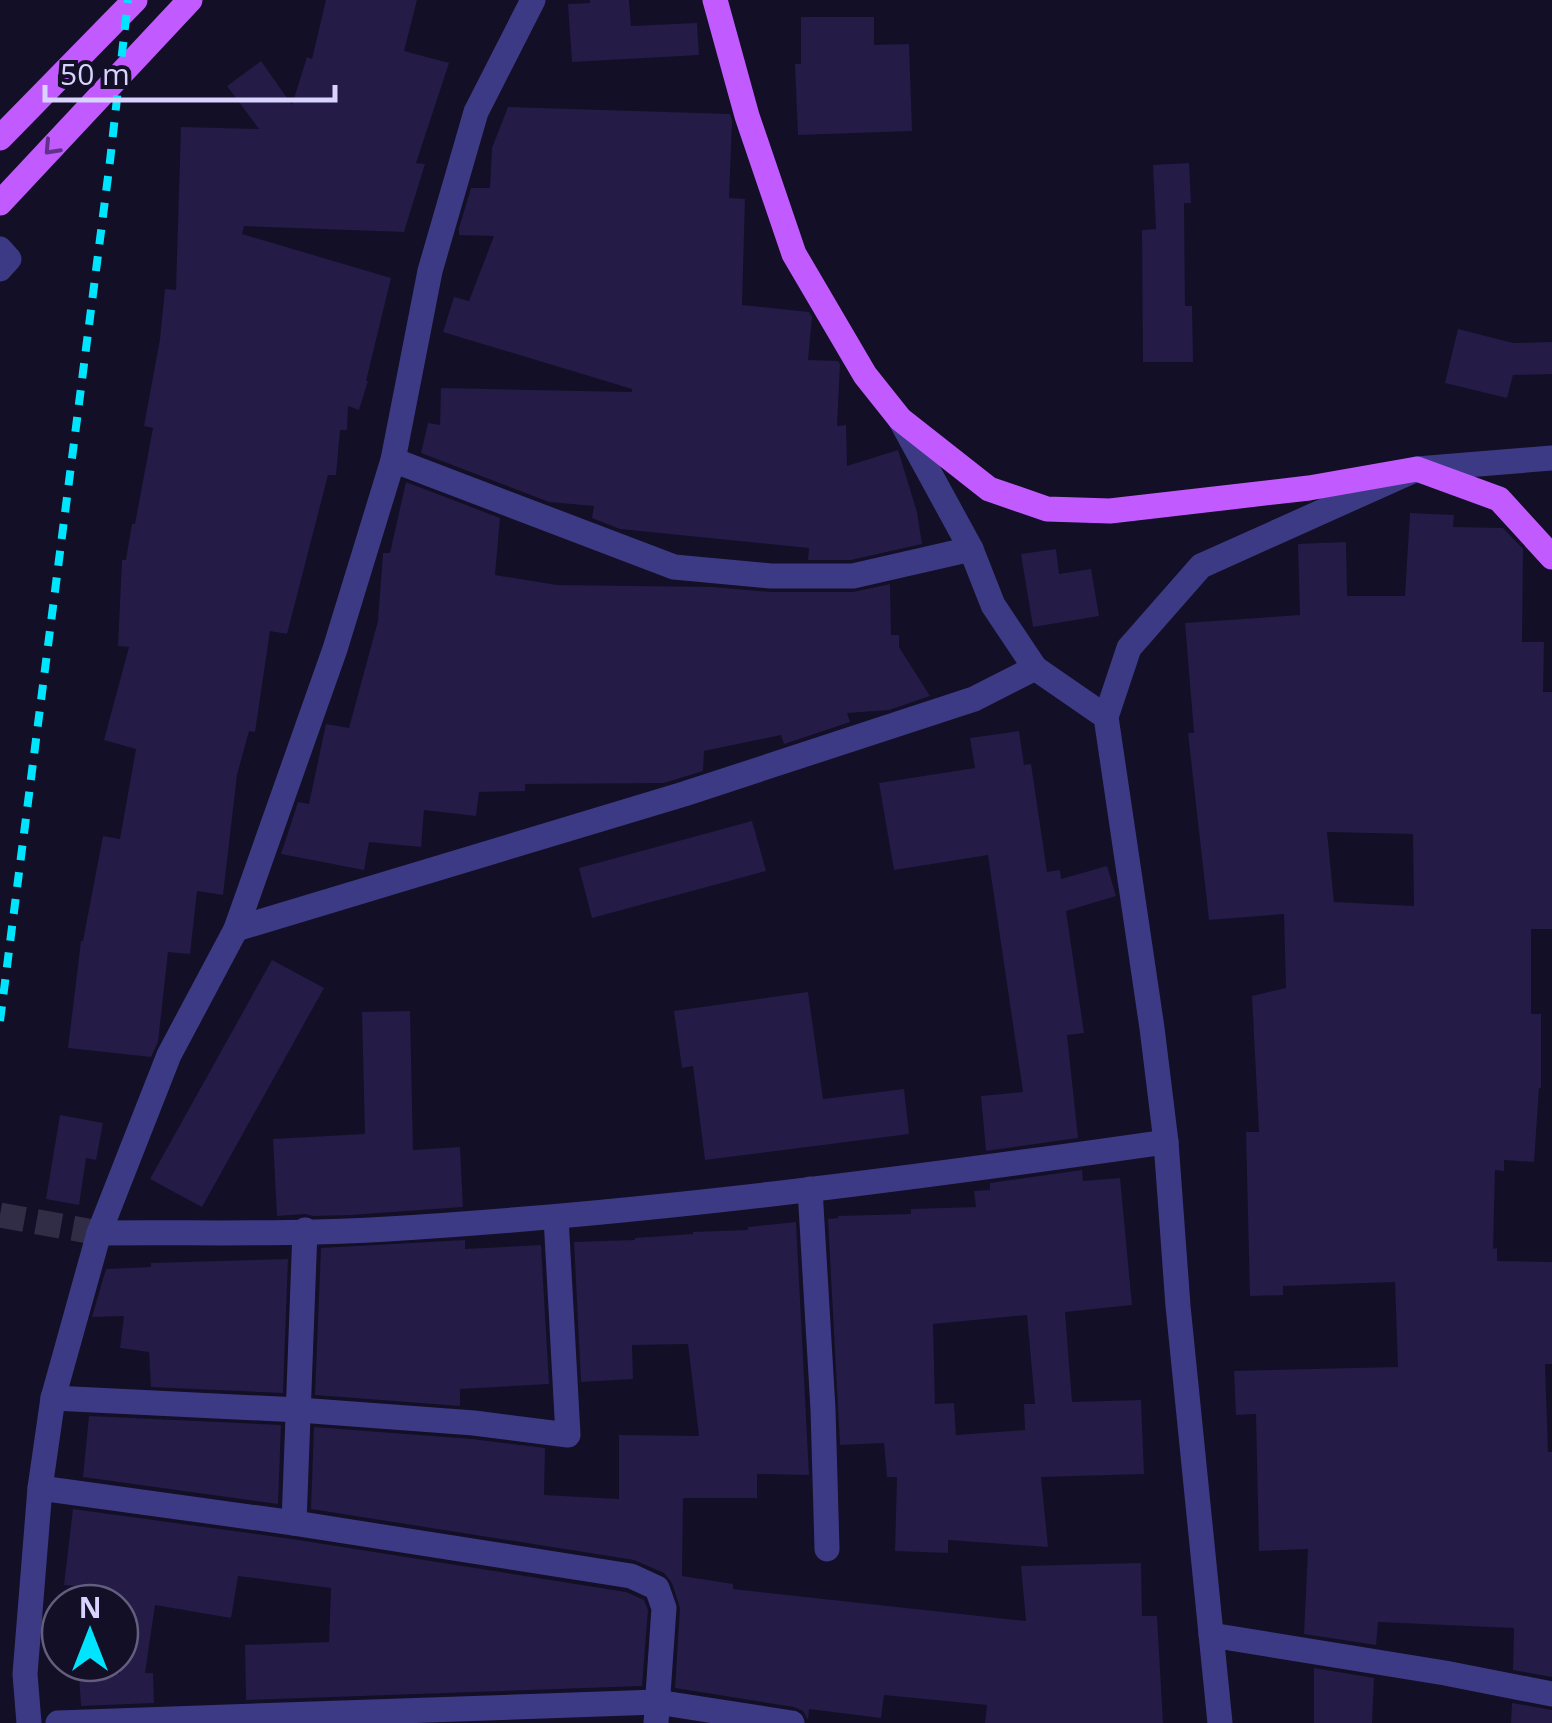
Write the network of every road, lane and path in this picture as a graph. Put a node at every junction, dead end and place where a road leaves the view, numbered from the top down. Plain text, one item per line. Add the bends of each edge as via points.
1 (135, 0) edge
2 (190, 0) edge
3 (533, 0) edge
4 (715, 0) edge
5 (0, 138) edge
6 (0, 203) edge
7 (900, 419) junction
8 (1552, 458) edge
9 (393, 460) junction
10 (1417, 469) junction
11 (971, 549) junction
12 (1552, 557) edge
13 (1034, 668) junction
14 (1106, 717) junction
15 (236, 929) junction
16 (1166, 1142) junction
17 (810, 1189) junction
18 (556, 1217) junction
19 (304, 1230) junction
20 (99, 1233) junction
21 (54, 1398) junction
22 (299, 1410) junction
23 (40, 1488) junction
24 (294, 1523) junction
25 (827, 1549) dead end
26 (1211, 1635) junction
27 (1552, 1694) edge
28 (657, 1712) edge
29 (29, 1723) edge
30 (58, 1723) edge
31 (792, 1723) edge
32 (1220, 1723) edge

1 - 5 main road
2 -> 6 main road
3 - 9 street via 476,112 430,272
4 - 7 main road via 794,254 865,375
7 - 10 main road via 989,490 1047,509 1110,511
7 - 11 street
8 - 10 street
9 - 11 street via 674,567 853,576
9 - 15 street
10 - 12 main road via 1499,499
10 - 14 street via 1201,566 1129,648
11 - 13 street via 992,605
13 - 14 street
13 - 15 street via 974,699 702,788
14 - 16 street
15 - 20 street via 169,1056
16 - 17 street
16 - 26 street
17 - 18 street
17 - 25 street
18 - 19 street
18 - 22 street via 568,1435
19 - 20 street
19 - 22 street
20 - 21 street
21 - 22 street
21 - 23 street
22 - 24 street
23 - 24 street
23 - 29 street via 26,1674
24 - 28 street via 632,1576 657,1588 664,1608
26 - 27 street
26 - 32 street
28 - 30 street
28 - 31 street

